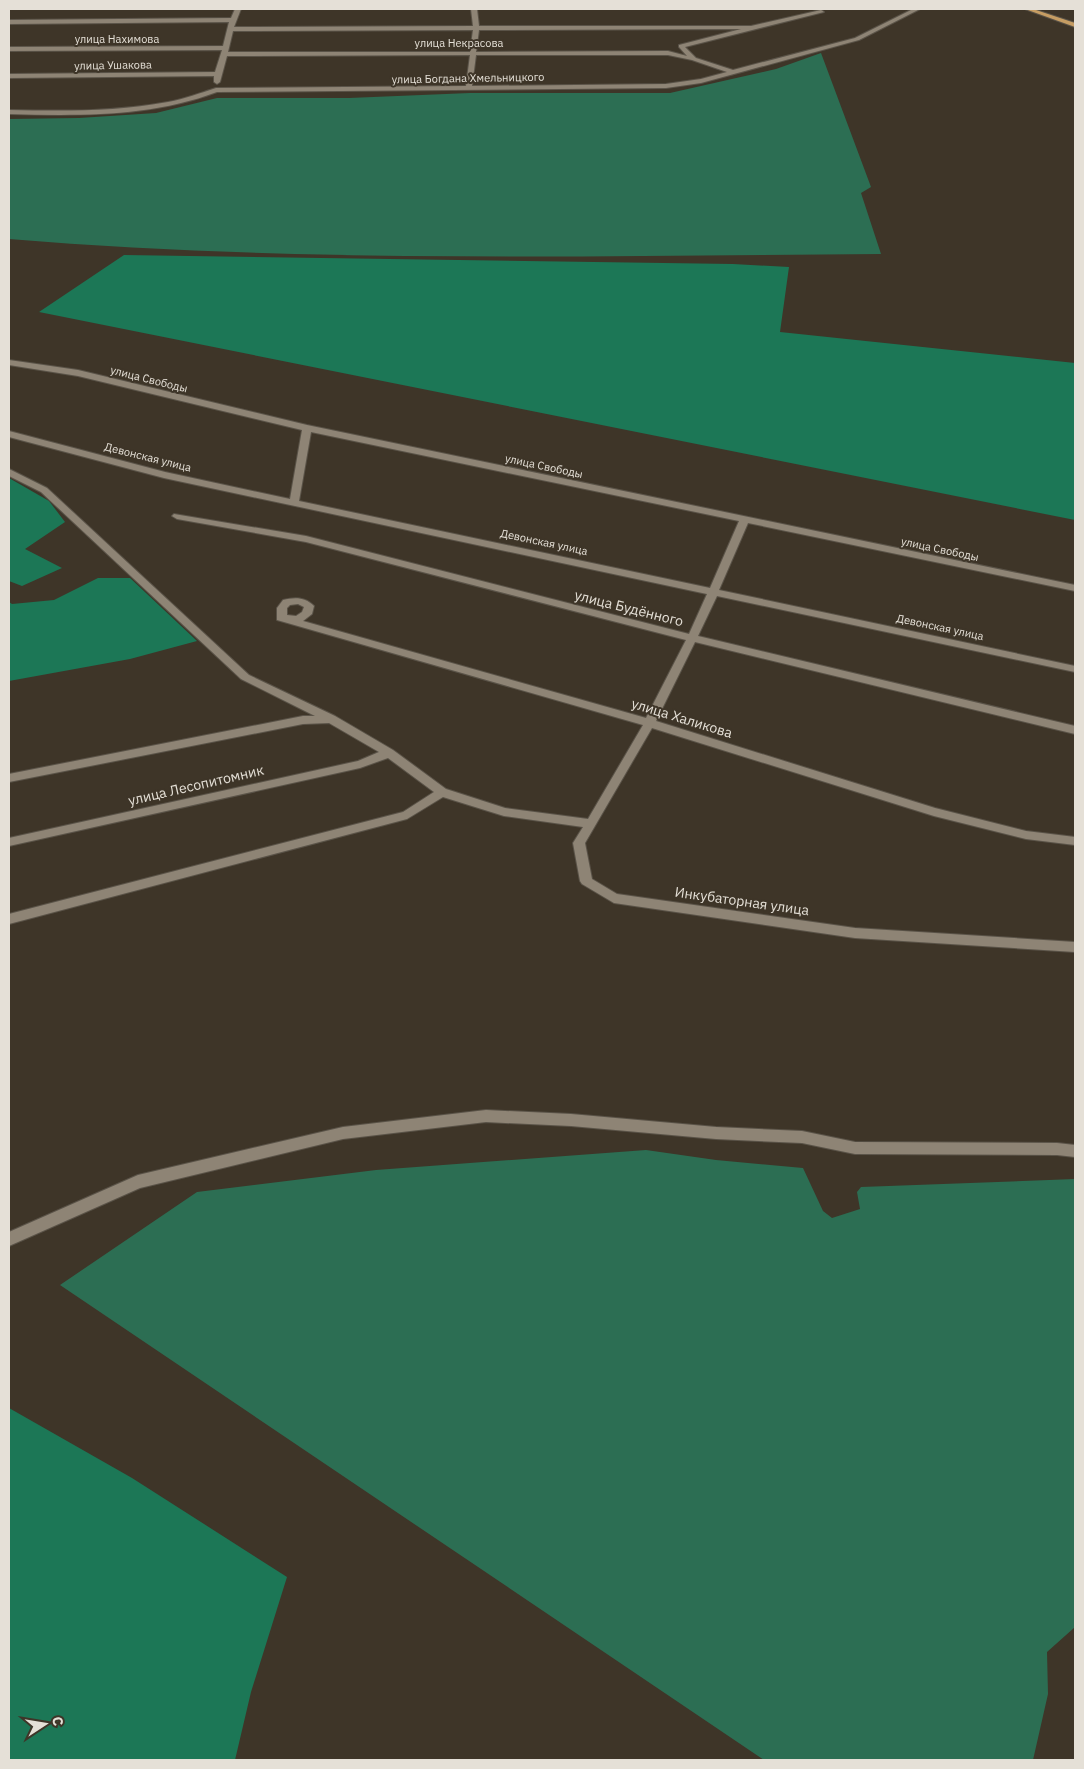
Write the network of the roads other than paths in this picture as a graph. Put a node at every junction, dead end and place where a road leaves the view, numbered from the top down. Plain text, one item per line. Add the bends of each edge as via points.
1 (238, 9) edge
2 (474, 9) edge
3 (812, 9) edge
4 (917, 9) edge
5 (1028, 9) edge
6 (232, 20) junction
7 (9, 22) edge
8 (1075, 25) edge
9 (748, 28) junction
10 (229, 29) junction
11 (476, 29) junction
12 (9, 49) edge
13 (225, 51) junction
14 (474, 53) junction
15 (694, 59) junction
16 (732, 72) junction
17 (217, 74) junction
18 (9, 76) edge
19 (469, 88) junction
20 (216, 90) junction
21 (9, 112) edge
22 (9, 362) edge
23 (307, 428) junction
24 (9, 434) edge
25 (9, 472) edge
26 (294, 502) junction
27 (176, 516) dead end
28 (745, 519) junction
29 (1075, 588) edge
30 (715, 591) junction
31 (281, 618) dead end
32 (691, 638) junction
33 (1075, 669) edge
34 (331, 719) junction
35 (650, 723) junction
36 (1075, 730) edge
37 (389, 753) junction
38 (9, 778) edge
39 (442, 792) junction
40 (592, 824) junction
41 (1075, 841) edge
42 (9, 842) edge
43 (9, 919) edge
44 (1075, 948) edge
45 (1075, 1151) edge
46 (9, 1239) edge

1 - 6 street
2 - 11 street
3 - 9 street via 821,12
4 - 16 street, улица Богдана Хмельницкого via 857,39
5 - 8 main road
6 - 7 street
6 - 10 street
9 - 11 street
9 - 15 street via 681,46
10 - 11 street
10 - 13 street
11 - 14 street
12 - 13 street, улица Нахимова
13 - 14 street, улица Некрасова
13 - 17 street
14 - 15 street, улица Некрасова via 651,52
14 - 19 street
15 - 16 street, улица Некрасова
16 - 19 street, улица Богдана Хмельницкого via 666,86
17 - 18 street, улица Ушакова
17 - 20 street
19 - 20 street, улица Богдана Хмельницкого
20 - 21 street, улица Богдана Хмельницкого via 183,101 152,106 99,111
22 - 23 street, улица Свободы via 78,373
23 - 26 street
23 - 28 street, улица Свободы
24 - 26 street, Девонская улица via 164,475
25 - 34 street via 44,490 245,676
26 - 30 street, Девонская улица
27 - 32 street, улица Будённого via 306,539
28 - 29 street, улица Свободы
28 - 30 street, Инкубаторная улица
30 - 32 street, Инкубаторная улица
30 - 33 street, Девонская улица
31 - 35 street, улица Халикова
32 - 35 street, Инкубаторная улица
32 - 36 street, улица Будённого
34 - 37 street
34 - 38 street via 302,720
35 - 40 street, Инкубаторная улица
35 - 41 street, улица Халикова via 934,812 1026,835
37 - 39 street
37 - 42 street, улица Лесопитомник via 360,764
39 - 40 street via 504,812
39 - 43 street via 406,815
40 - 44 street, Инкубаторная улица via 579,843 586,881 614,898 855,933
45 - 46 street via 855,1148 802,1137 486,1116 342,1133 138,1182

